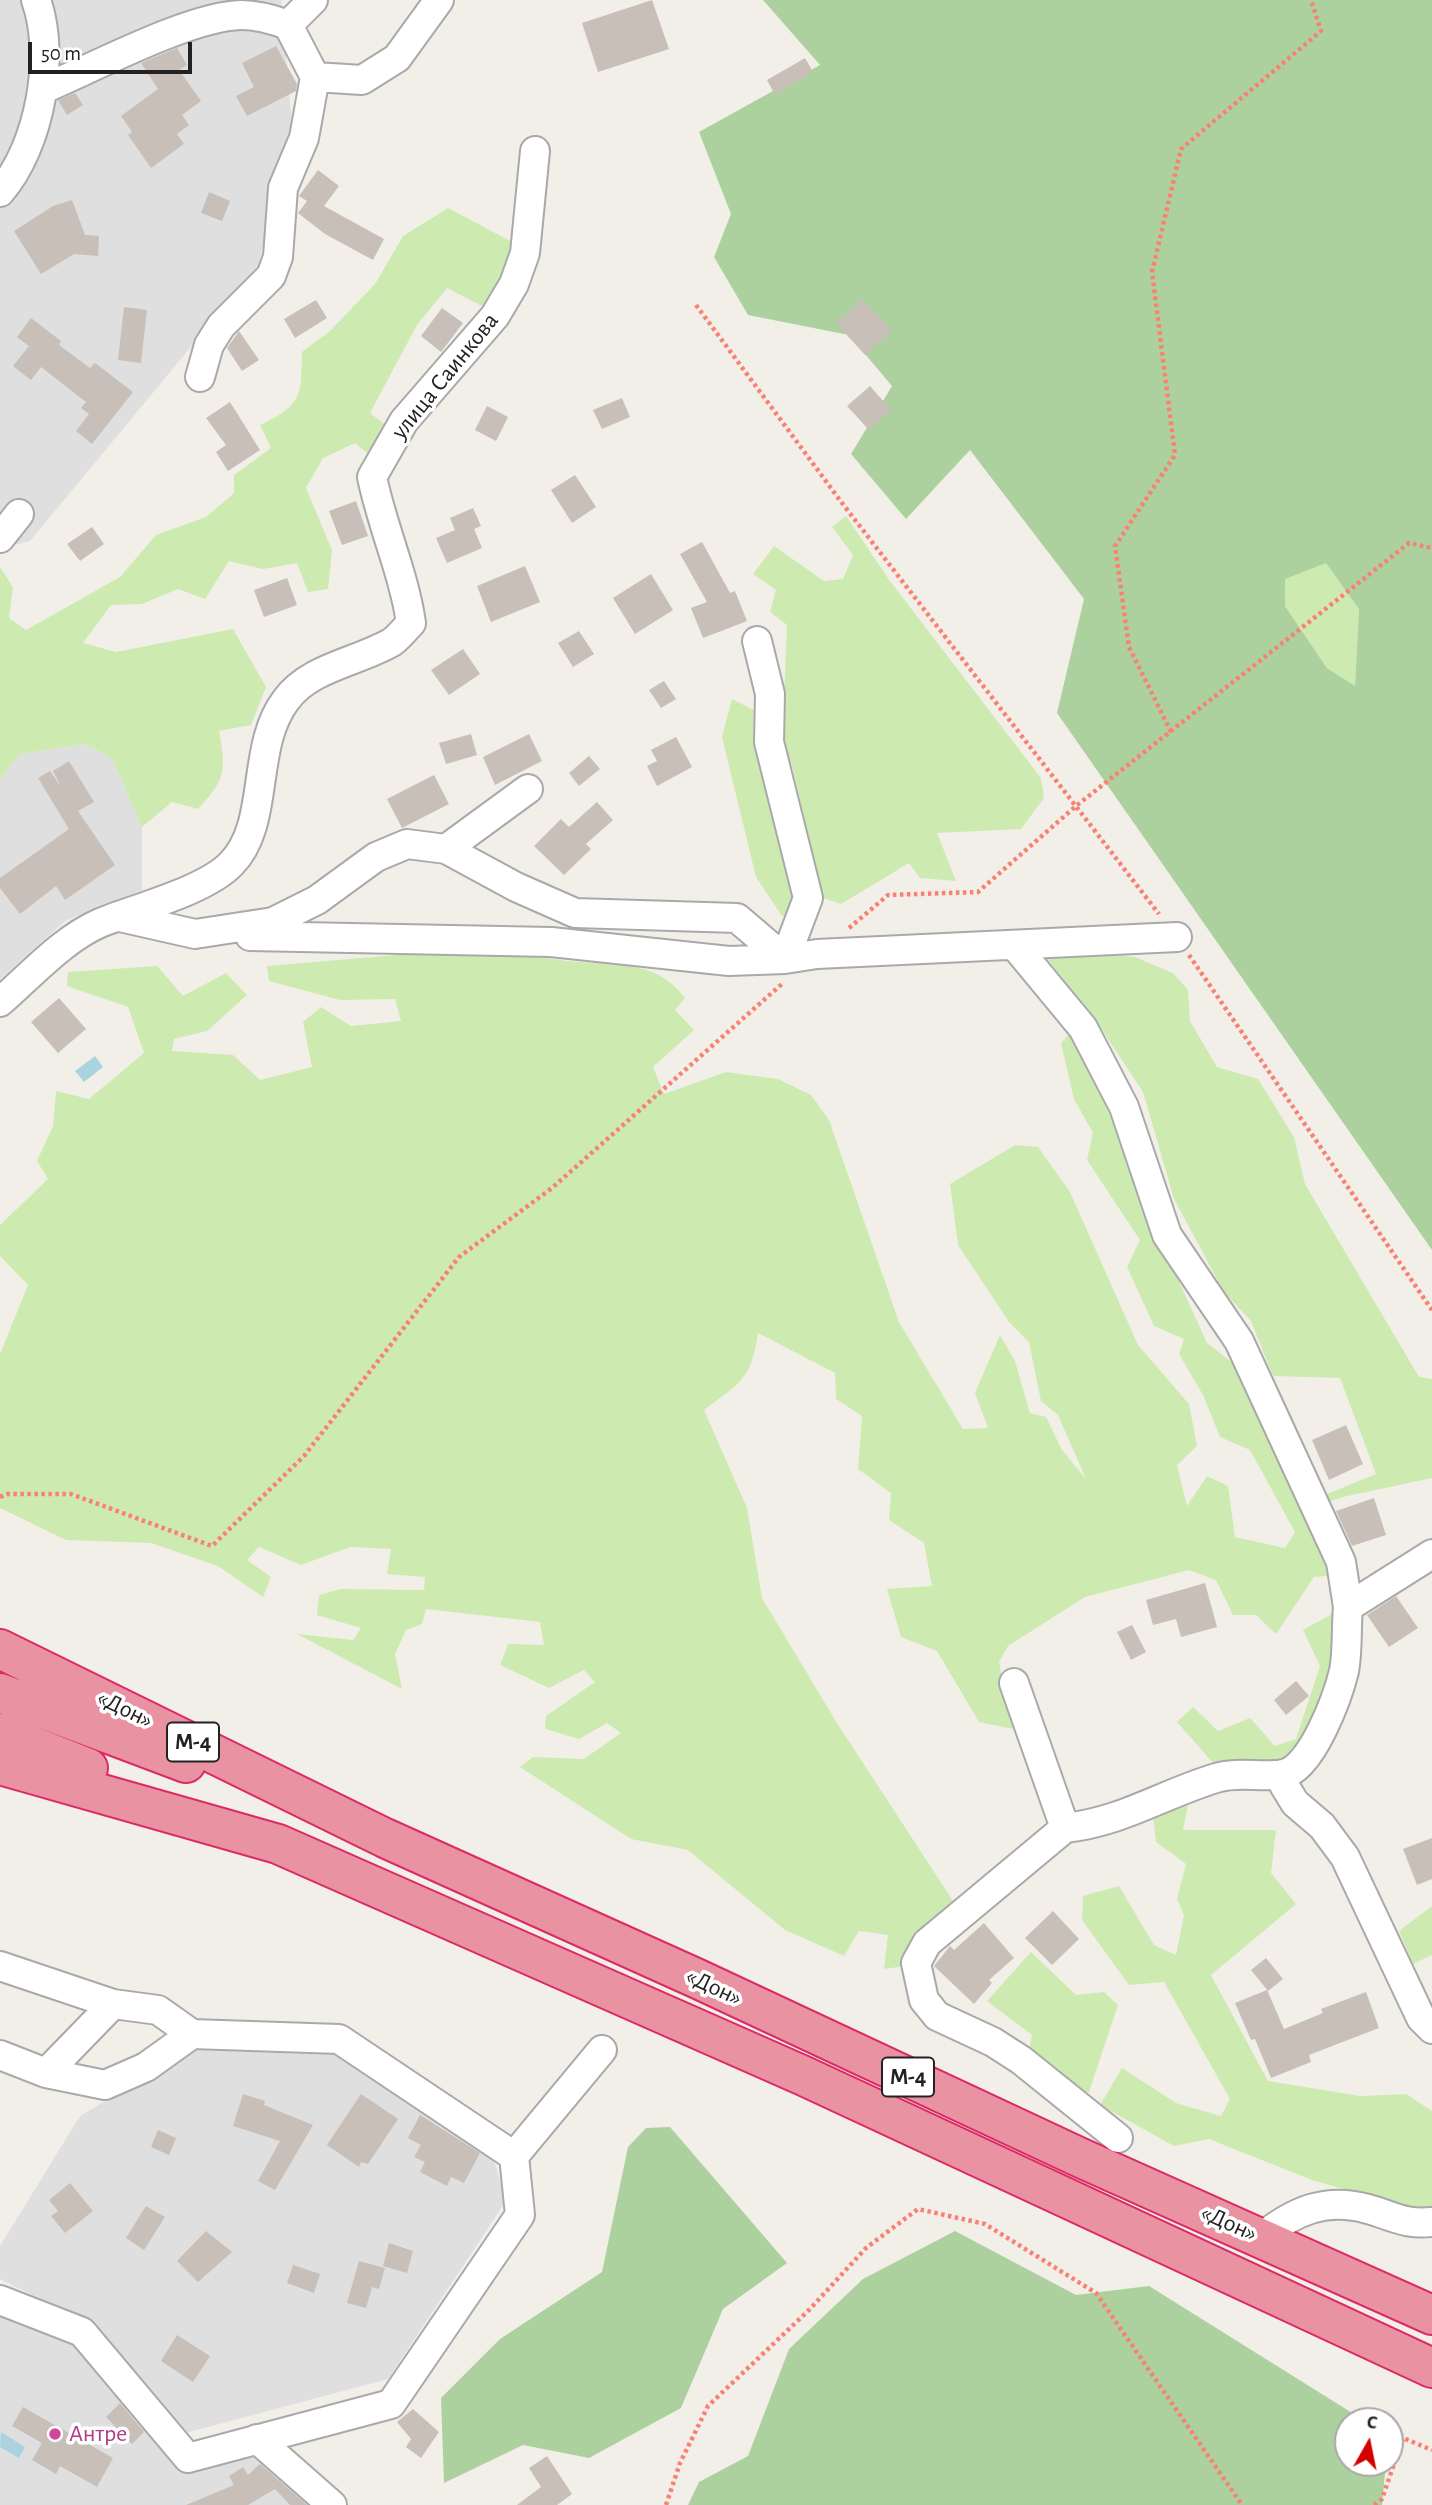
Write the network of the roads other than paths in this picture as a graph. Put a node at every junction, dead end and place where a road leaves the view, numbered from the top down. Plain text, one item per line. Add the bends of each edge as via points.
1 (36, 0) edge
2 (313, 0) edge
3 (439, 0) edge
4 (243, 7) edge
5 (288, 26) junction
6 (315, 77) junction
7 (43, 89) junction
8 (536, 150) dead end
9 (0, 192) edge
10 (200, 377) dead end
11 (19, 514) dead end
12 (0, 538) edge
13 (757, 641) dead end
14 (528, 789) dead end
15 (446, 849) junction
16 (120, 917) junction
17 (195, 934) junction
18 (1177, 937) road end
19 (1016, 947) junction
20 (785, 959) junction
21 (0, 1002) edge
22 (1432, 1554) edge
23 (1348, 1607) junction
24 (0, 1649) edge
25 (1014, 1683) dead end
26 (0, 1693) edge
27 (0, 1733) edge
28 (0, 1765) edge
29 (1283, 1774) junction
30 (1065, 1828) junction
31 (385, 1838) junction
32 (278, 1844) junction
33 (0, 1966) edge
34 (113, 2004) junction
35 (1432, 2029) edge
36 (192, 2034) junction
37 (602, 2050) dead end
38 (0, 2055) edge
39 (46, 2073) junction
40 (1118, 2138) dead end
41 (514, 2156) junction
42 (1432, 2222) edge
43 (1262, 2237) junction
44 (0, 2300) edge
45 (1432, 2315) edge
46 (1432, 2368) edge
47 (257, 2439) junction
48 (332, 2505) edge

1 - 7 street via 45,43
2 - 5 street
3 - 6 street via 397,58 362,80
4 - 5 street
4 - 7 street
5 - 6 street
6 - 10 street via 304,138 283,188 278,257 271,276 221,326 209,345
7 - 9 street via 29,140
8 - 16 street via 525,253 514,284 495,316 404,421 372,477 411,623 393,641 299,684 284,701 272,722 245,845 231,865 209,880
11 - 12 street
13 - 20 street via 770,694 769,742 808,898
14 - 15 street
15 - 17 street via 407,844 376,857 317,900 273,922
15 - 20 street via 575,913 737,918
16 - 17 street
16 - 21 street via 99,923 70,943
17 - 20 street via 551,942 729,961
18 - 19 street
19 - 20 street
19 - 23 street via 1083,1028 1124,1107 1167,1235 1239,1341 1340,1562
22 - 23 street
23 - 29 street via 1344,1670 1329,1717 1309,1754 1294,1770
24 - 31 highway, «Дон» / М-4
25 - 30 street
26 - 31 highway
27 - 32 highway
28 - 32 highway, «Дон» / М-4
29 - 30 street via 1217,1777 1120,1818
29 - 35 street via 1295,1803 1322,1826 1345,1857 1421,2018
30 - 40 street via 927,1943 916,1962 924,2000 937,2016 1021,2060
31 - 43 highway, «Дон» / М-4
32 - 46 highway, «Дон» / М-4 via 804,2076
33 - 34 street
34 - 36 street via 158,2010
34 - 39 street
36 - 39 street via 146,2067 105,2085
36 - 41 street via 339,2039
37 - 41 street
38 - 39 street
41 - 47 street via 520,2215 391,2404
42 - 43 street via 1411,2224 1367,2208 1338,2204 1306,2208
43 - 45 highway, «Дон» / М-4
44 - 47 street via 82,2332 188,2458
47 - 48 street

